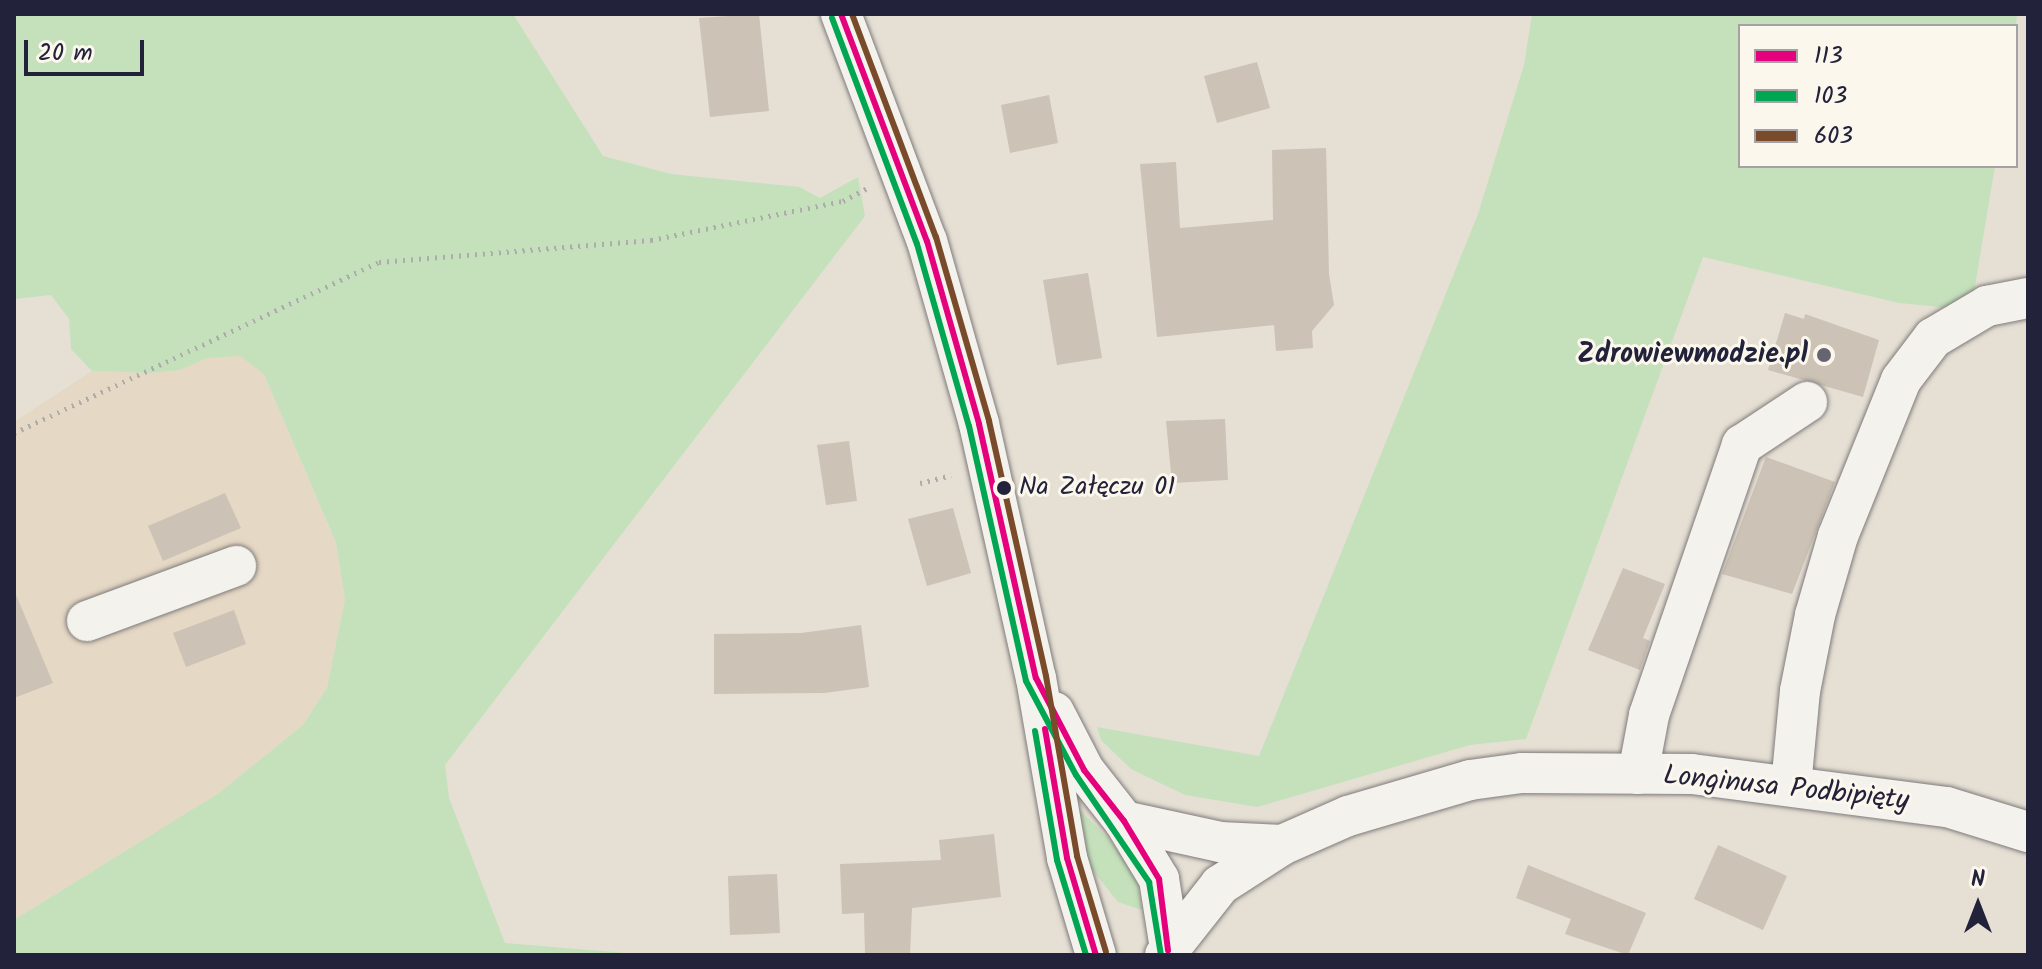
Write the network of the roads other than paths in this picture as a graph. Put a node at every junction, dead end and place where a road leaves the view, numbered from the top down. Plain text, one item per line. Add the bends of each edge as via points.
1 (841, 14) edge
2 (2028, 298) edge
3 (1807, 402) dead end
4 (236, 566) dead end
5 (87, 621) dead end
6 (1036, 678) junction
7 (1638, 774) junction
8 (1791, 786) junction
9 (1124, 821) junction
10 (2028, 832) edge
11 (1282, 845) junction
12 (1168, 953) edge
13 (1096, 955) edge

1 - 6 street via 927,241 979,424
2 - 8 street via 1987,306 1933,338 1901,380 1838,536 1815,615 1800,691
3 - 7 street via 1742,445 1649,715
4 - 5 street
6 - 9 street via 1084,770
6 - 13 street via 1067,858
7 - 8 street, Longinusa Podbipięty via 1692,774
7 - 11 street, Longinusa Podbipięty via 1522,773 1470,780 1348,816
8 - 10 street, Longinusa Podbipięty via 1947,807
9 - 11 street via 1196,839
9 - 12 street via 1163,890
11 - 12 street, Longinusa Podbipięty via 1220,885

